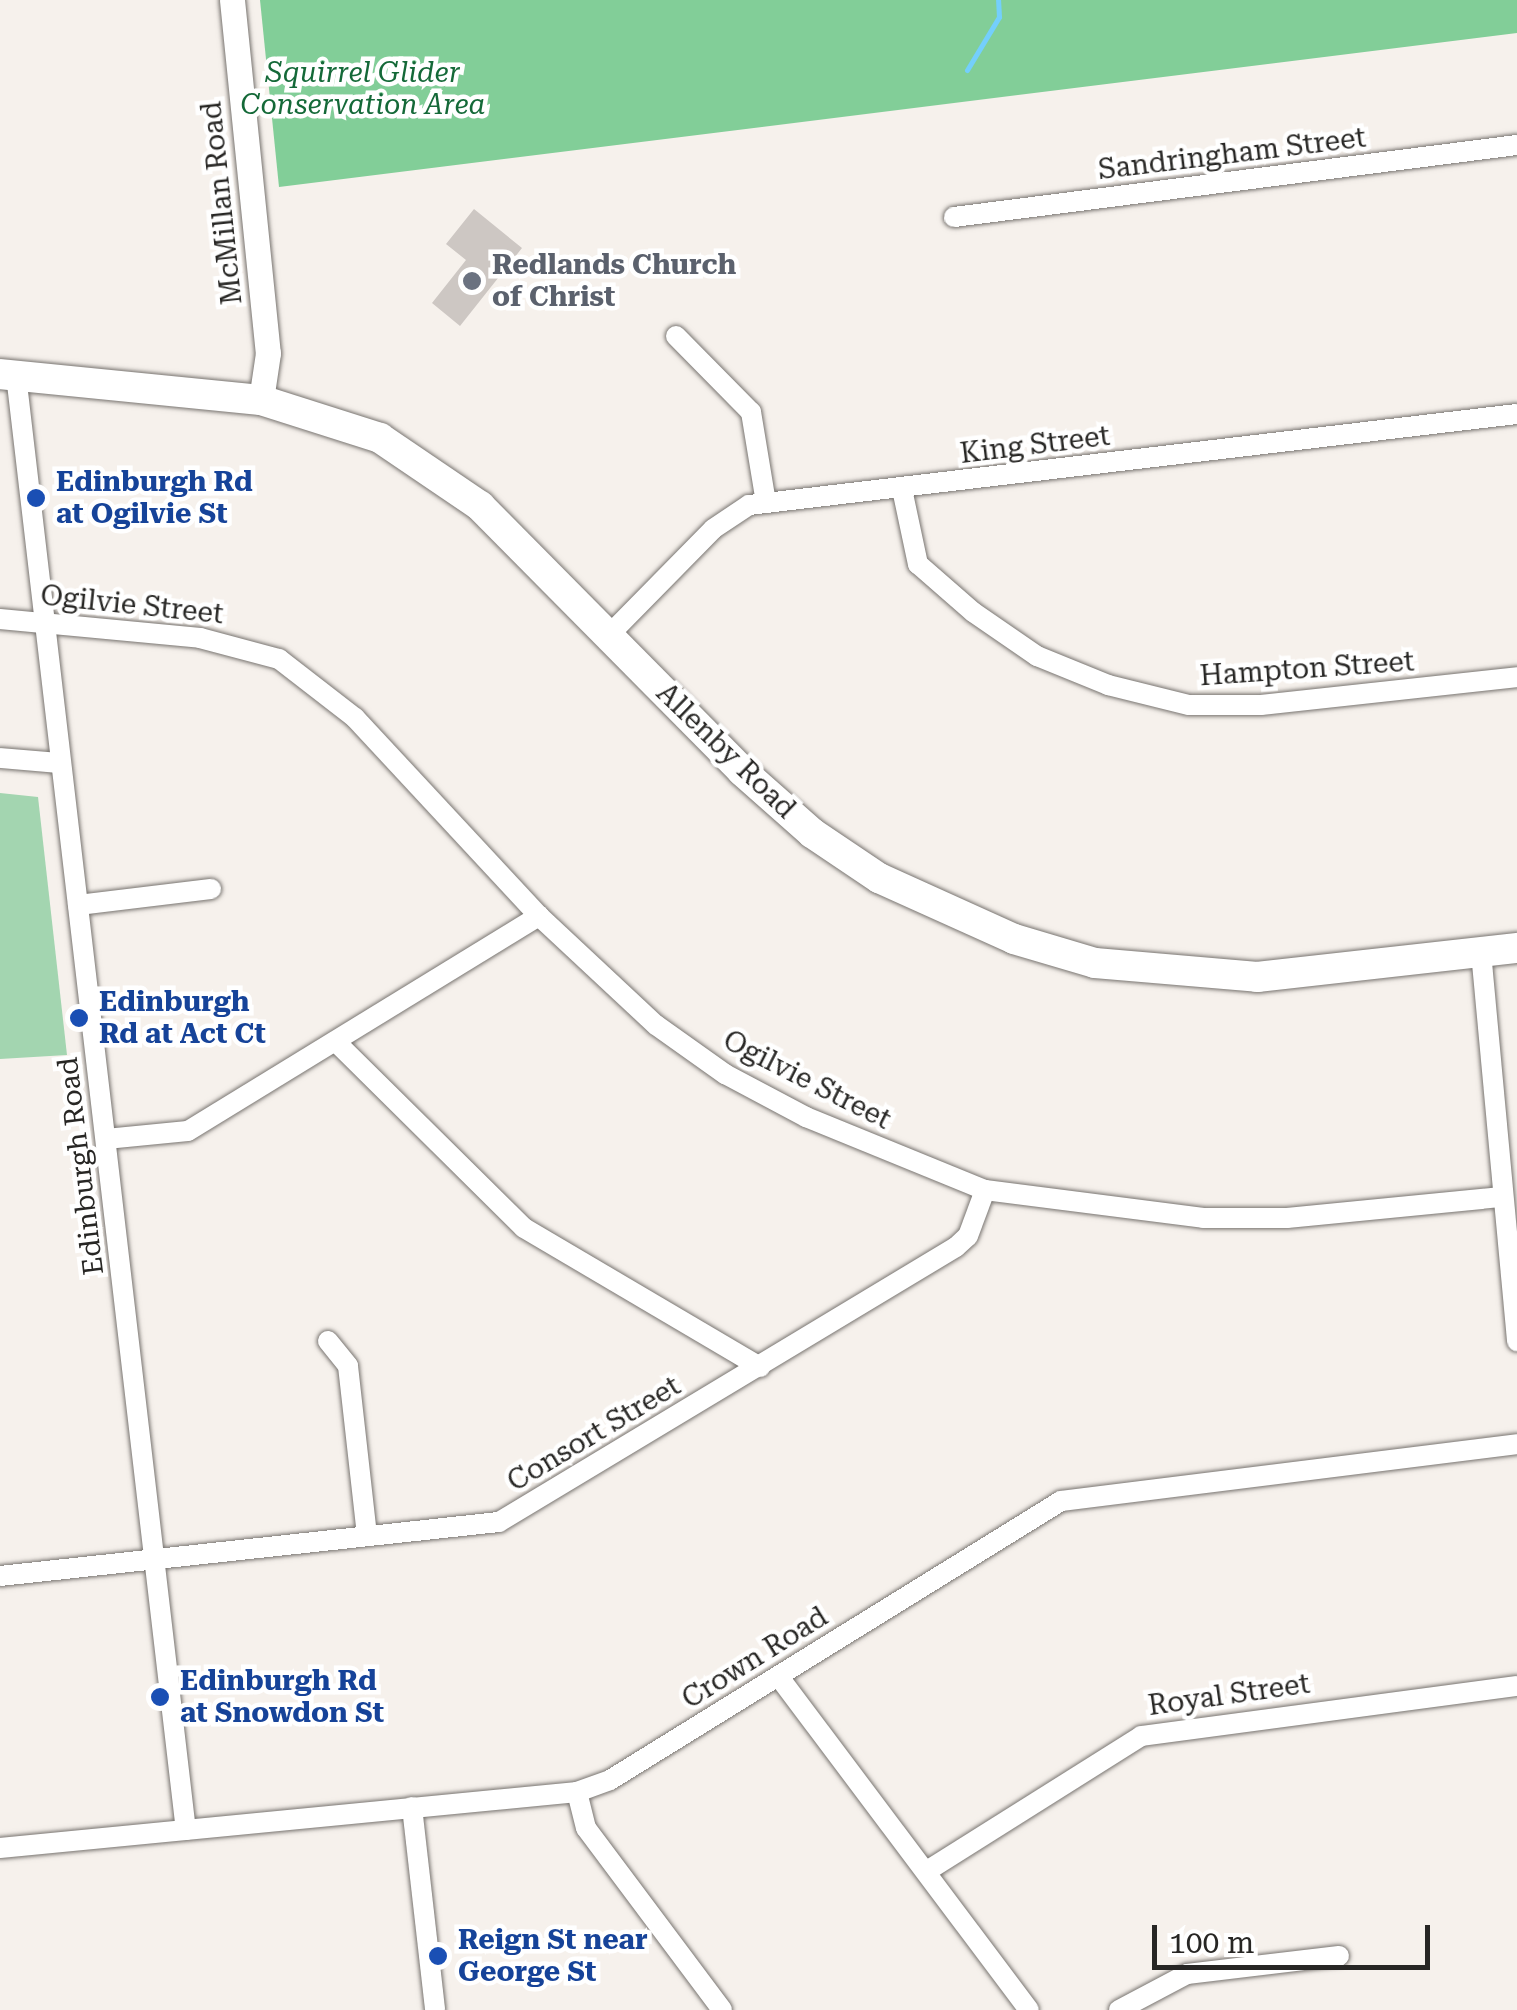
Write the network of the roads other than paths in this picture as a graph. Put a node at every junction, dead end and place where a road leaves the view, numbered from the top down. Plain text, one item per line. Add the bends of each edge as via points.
1 (232, 0) edge
2 (1517, 145) edge
3 (954, 216) dead end
4 (676, 336) dead end
5 (8, 375) edge
6 (261, 400) junction
7 (1517, 414) edge
8 (902, 489) junction
9 (766, 503) junction
10 (0, 619) edge
11 (42, 622) junction
12 (609, 635) junction
13 (1517, 678) edge
14 (0, 758) edge
15 (58, 763) junction
16 (210, 890) dead end
17 (78, 905) junction
18 (539, 916) junction
19 (1517, 948) edge
20 (1480, 952) junction
21 (336, 1042) junction
22 (106, 1140) junction
23 (985, 1190) junction
24 (1502, 1198) junction
25 (1517, 1340) edge
26 (328, 1341) dead end
27 (760, 1368) junction
28 (1517, 1444) edge
29 (367, 1536) junction
30 (155, 1560) junction
31 (0, 1576) edge
32 (779, 1676) junction
33 (1517, 1686) edge
34 (577, 1792) junction
35 (412, 1808) junction
36 (186, 1830) junction
37 (0, 1848) edge
38 (927, 1871) junction
39 (1339, 1956) dead end
40 (434, 2010) edge
41 (722, 2010) edge
42 (1029, 2010) edge
43 (1119, 2010) edge

1 - 6 street, McMillan Road via 268,352
2 - 3 street, Sandringham Street
4 - 9 street via 751,412
5 - 6 main road, Allenby Road
5 - 11 street, Edinburgh Road
6 - 12 main road, Allenby Road via 366,432 433,468
7 - 8 street, King Street
8 - 9 street, King Street
8 - 13 street, Hampton Street via 918,564 1038,656 1108,686 1189,705 1261,706
9 - 12 street, King Street via 732,514 713,529
10 - 11 street, Ogilvie Street
11 - 15 street, Edinburgh Road
11 - 18 street, Ogilvie Street via 200,638 279,658 355,718
12 - 20 main road, Allenby Road via 812,833 879,878 1014,940 1095,962 1256,977
14 - 15 street
15 - 17 street, Edinburgh Road
16 - 17 street
17 - 22 street, Edinburgh Road
18 - 21 street
18 - 23 street, Ogilvie Street via 603,980 725,1074 823,1125
19 - 20 main road, Allenby Road
20 - 24 street
21 - 22 street via 188,1130
21 - 27 street via 524,1228
22 - 30 street, Edinburgh Road
23 - 24 street, Ogilvie Street via 1203,1218 1287,1218
23 - 27 street, Consort Street via 968,1236 956,1247
24 - 25 street
26 - 29 street via 348,1366
27 - 29 street, Consort Street via 499,1522
28 - 32 street, Crown Road via 1071,1498
29 - 30 street, Consort Street
30 - 31 street, Consort Street
30 - 36 street, Edinburgh Road
32 - 34 street, Crown Road via 610,1780
32 - 38 street
33 - 38 street, Royal Street via 1141,1736
34 - 35 street, Crown Road
34 - 41 street via 586,1828
35 - 36 street, Crown Road
35 - 40 street
36 - 37 street, Crown Road
38 - 42 street
39 - 43 street via 1187,1974

